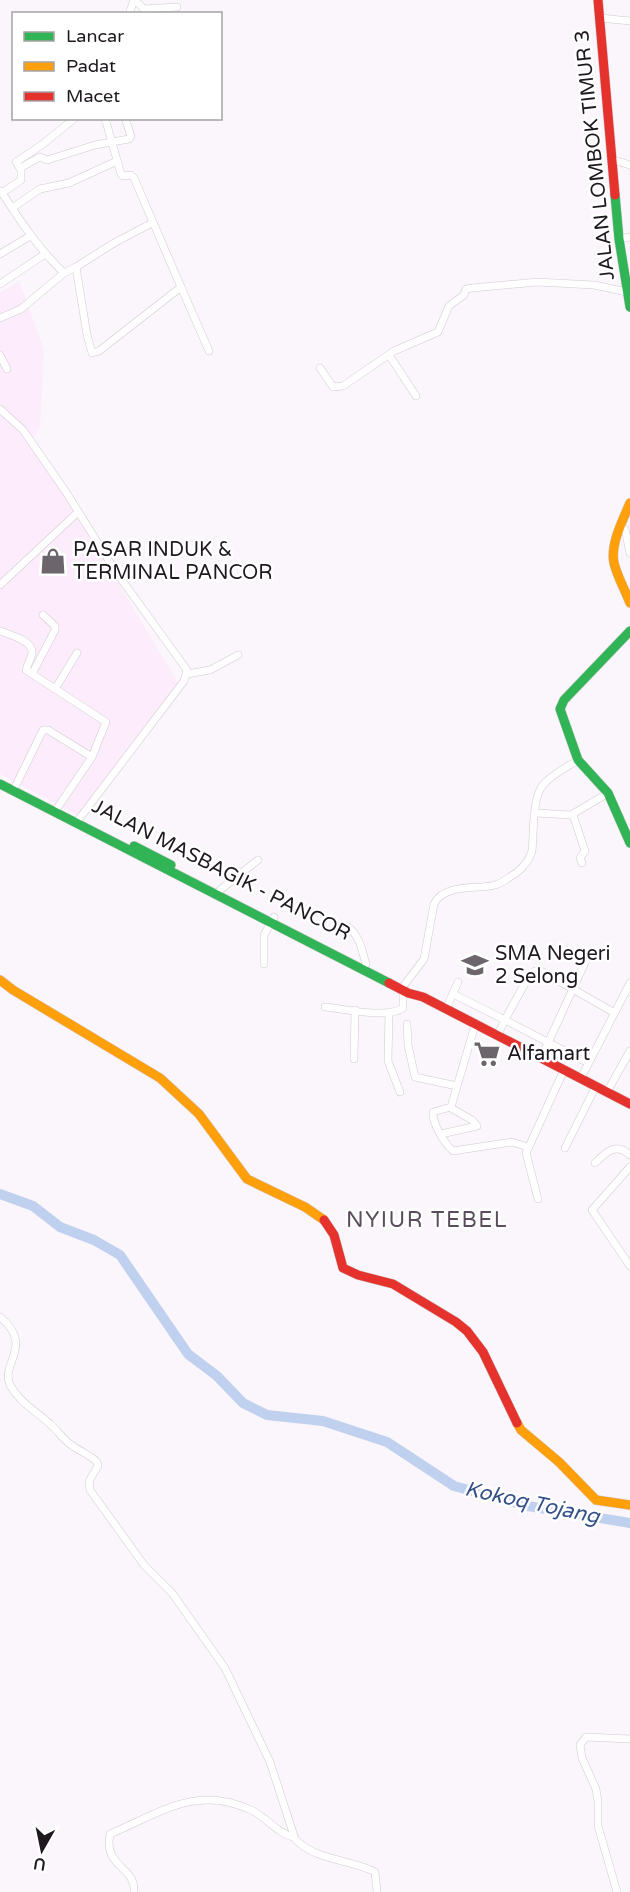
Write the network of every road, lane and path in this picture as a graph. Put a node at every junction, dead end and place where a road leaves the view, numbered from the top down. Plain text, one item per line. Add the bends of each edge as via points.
1 (134, 0) edge
2 (598, 0) edge
3 (177, 7) dead end
4 (143, 11) edge
5 (600, 18) junction
6 (630, 21) edge
7 (73, 120) edge
8 (106, 120) edge
9 (126, 120) edge
10 (112, 142) junction
11 (614, 160) junction
12 (117, 162) junction
13 (630, 165) edge
14 (20, 168) junction
15 (1, 191) edge
16 (12, 208) junction
17 (152, 223) junction
18 (30, 236) junction
19 (630, 237) edge
20 (619, 239) junction
21 (0, 254) edge
22 (45, 254) junction
23 (76, 267) junction
24 (64, 273) junction
25 (0, 284) edge
26 (182, 287) junction
27 (627, 292) junction
28 (630, 307) edge
29 (0, 318) edge
30 (209, 351) dead end
31 (0, 355) edge
32 (389, 355) junction
33 (320, 368) dead end
34 (7, 369) dead end
35 (416, 396) dead end
36 (0, 410) edge
37 (630, 503) edge
38 (78, 512) junction
39 (620, 527) junction
40 (630, 553) edge
41 (0, 585) edge
42 (630, 603) edge
43 (43, 615) dead end
44 (0, 631) edge
45 (630, 631) edge
46 (77, 653) dead end
47 (237, 655) dead end
48 (32, 674) junction
49 (187, 674) junction
50 (55, 689) junction
51 (92, 757) junction
52 (578, 760) junction
53 (0, 776) edge
54 (0, 784) edge
55 (16, 785) junction
56 (608, 793) junction
57 (58, 807) junction
58 (536, 813) junction
59 (573, 815) junction
60 (78, 821) junction
61 (630, 843) edge
62 (258, 860) dead end
63 (582, 863) dead end
64 (185, 876) junction
65 (220, 890) junction
66 (272, 920) junction
67 (348, 927) dead end
68 (589, 954) dead end
69 (264, 964) dead end
70 (366, 964) junction
71 (0, 980) edge
72 (458, 982) dead end
73 (630, 982) edge
74 (404, 987) junction
75 (574, 989) junction
76 (453, 994) junction
77 (325, 1007) dead end
78 (446, 1009) junction
79 (355, 1011) junction
80 (388, 1012) junction
81 (613, 1012) junction
82 (505, 1020) junction
83 (407, 1024) dead end
84 (475, 1025) junction
85 (497, 1036) junction
86 (548, 1043) junction
87 (630, 1051) edge
88 (541, 1058) junction
89 (354, 1059) dead end
90 (588, 1063) junction
91 (564, 1070) junction
92 (581, 1078) junction
93 (457, 1086) junction
94 (596, 1086) junction
95 (400, 1092) dead end
96 (607, 1092) junction
97 (630, 1104) edge
98 (451, 1108) junction
99 (441, 1134) junction
100 (528, 1147) junction
101 (565, 1148) dead end
102 (630, 1155) edge
103 (595, 1163) dead end
104 (630, 1167) edge
105 (538, 1199) dead end
106 (630, 1245) edge
107 (623, 1253) junction
108 (630, 1266) edge
109 (0, 1317) edge
110 (630, 1505) edge
111 (630, 1739) edge
112 (294, 1837) junction
113 (134, 1892) edge
114 (377, 1892) edge
115 (617, 1892) edge

1 - 4 street
2 - 5 street, JALAN LOMBOK TIMUR 3
3 - 4 street
5 - 6 street
5 - 11 street, JALAN LOMBOK TIMUR 3
7 - 14 street via 16,162
8 - 10 street
9 - 10 street via 131,137
10 - 12 street
10 - 14 street via 47,160 39,157
11 - 13 street
11 - 20 street, JALAN LOMBOK TIMUR 3
12 - 16 street via 77,180 39,189
12 - 17 street via 122,175 134,178
14 - 15 street via 21,180
15 - 16 street
16 - 18 street
17 - 23 street
17 - 26 street
18 - 21 street
18 - 22 street
19 - 20 street
20 - 27 street, JALAN LOMBOK TIMUR 3
22 - 24 street
22 - 25 street
23 - 24 street
23 - 26 street via 93,353
24 - 29 street via 21,309
26 - 30 street
27 - 28 street, JALAN LOMBOK TIMUR 3
27 - 32 street via 594,285 537,282 468,289 449,306 438,332
31 - 34 street
32 - 33 street via 339,388 332,385
32 - 35 street
36 - 38 street via 23,430
37 - 39 street
38 - 41 street
38 - 49 street
39 - 40 street via 626,531
39 - 42 street via 614,563
43 - 48 street via 55,630
44 - 48 street via 31,648 25,670
45 - 52 street via 560,706
46 - 50 street
47 - 49 street via 210,670
48 - 50 street
49 - 60 street
50 - 51 street via 106,722
51 - 55 street via 43,730
51 - 57 street
52 - 56 street
52 - 58 street via 542,787
53 - 55 street, JALAN MASBAGIK - PANCOR
54 - 60 street, JALAN MASBAGIK - PANCOR
55 - 57 street, JALAN MASBAGIK - PANCOR
56 - 59 street
56 - 61 street
57 - 60 street, JALAN MASBAGIK - PANCOR
58 - 59 street
58 - 74 street via 532,851 520,869 497,885 438,897 424,959
59 - 63 street via 585,851 580,858
60 - 64 street, JALAN MASBAGIK - PANCOR
62 - 65 street
64 - 65 street, JALAN MASBAGIK - PANCOR
64 - 66 street, JALAN MASBAGIK - PANCOR
65 - 66 street, JALAN MASBAGIK - PANCOR
66 - 69 street via 264,935
66 - 70 street, JALAN MASBAGIK - PANCOR
66 - 74 street, JALAN MASBAGIK - PANCOR
67 - 70 street via 360,943
68 - 75 street
70 - 74 street, JALAN MASBAGIK - PANCOR
71 - 110 street via 146,1068 174,1090 199,1114 246,1179 324,1220 334,1235 344,1268 393,1284 467,1331 483,1352 521,1430 559,1461 596,1500
72 - 76 street
73 - 81 street
74 - 78 street, JALAN MASBAGIK - PANCOR
74 - 80 street via 403,1008
75 - 81 street
75 - 82 street via 543,972 531,972
75 - 86 street
76 - 78 street
76 - 82 street
77 - 79 street
78 - 84 street, JALAN MASBAGIK - PANCOR
79 - 80 street
79 - 89 street
80 - 95 street via 388,1061
81 - 90 street
82 - 85 street
82 - 86 street
83 - 93 street via 415,1077
84 - 85 street, JALAN MASBAGIK - PANCOR
84 - 93 street
85 - 88 street, JALAN MASBAGIK - PANCOR
86 - 88 street
86 - 90 street
87 - 96 street
88 - 91 street, JALAN MASBAGIK - PANCOR
90 - 92 street
91 - 92 street, JALAN MASBAGIK - PANCOR
91 - 100 street
92 - 94 street, JALAN MASBAGIK - PANCOR
93 - 98 street
94 - 96 street, JALAN MASBAGIK - PANCOR
94 - 101 street
96 - 97 street, JALAN MASBAGIK - PANCOR
98 - 99 street via 432,1112
98 - 99 street via 477,1126
99 - 100 street via 453,1151 512,1142
100 - 105 street via 526,1155
102 - 103 street via 613,1148
104 - 107 street via 592,1210
106 - 107 street
107 - 108 street
109 - 112 street via 12,1331 16,1346 8,1383 68,1443 97,1462 89,1480 90,1490 225,1668 270,1762
111 - 115 street via 593,1736 586,1737 580,1745 596,1789 598,1826
112 - 113 street via 258,1813 236,1804 182,1802 110,1834 111,1857 130,1876
112 - 114 street via 326,1857 375,1872

